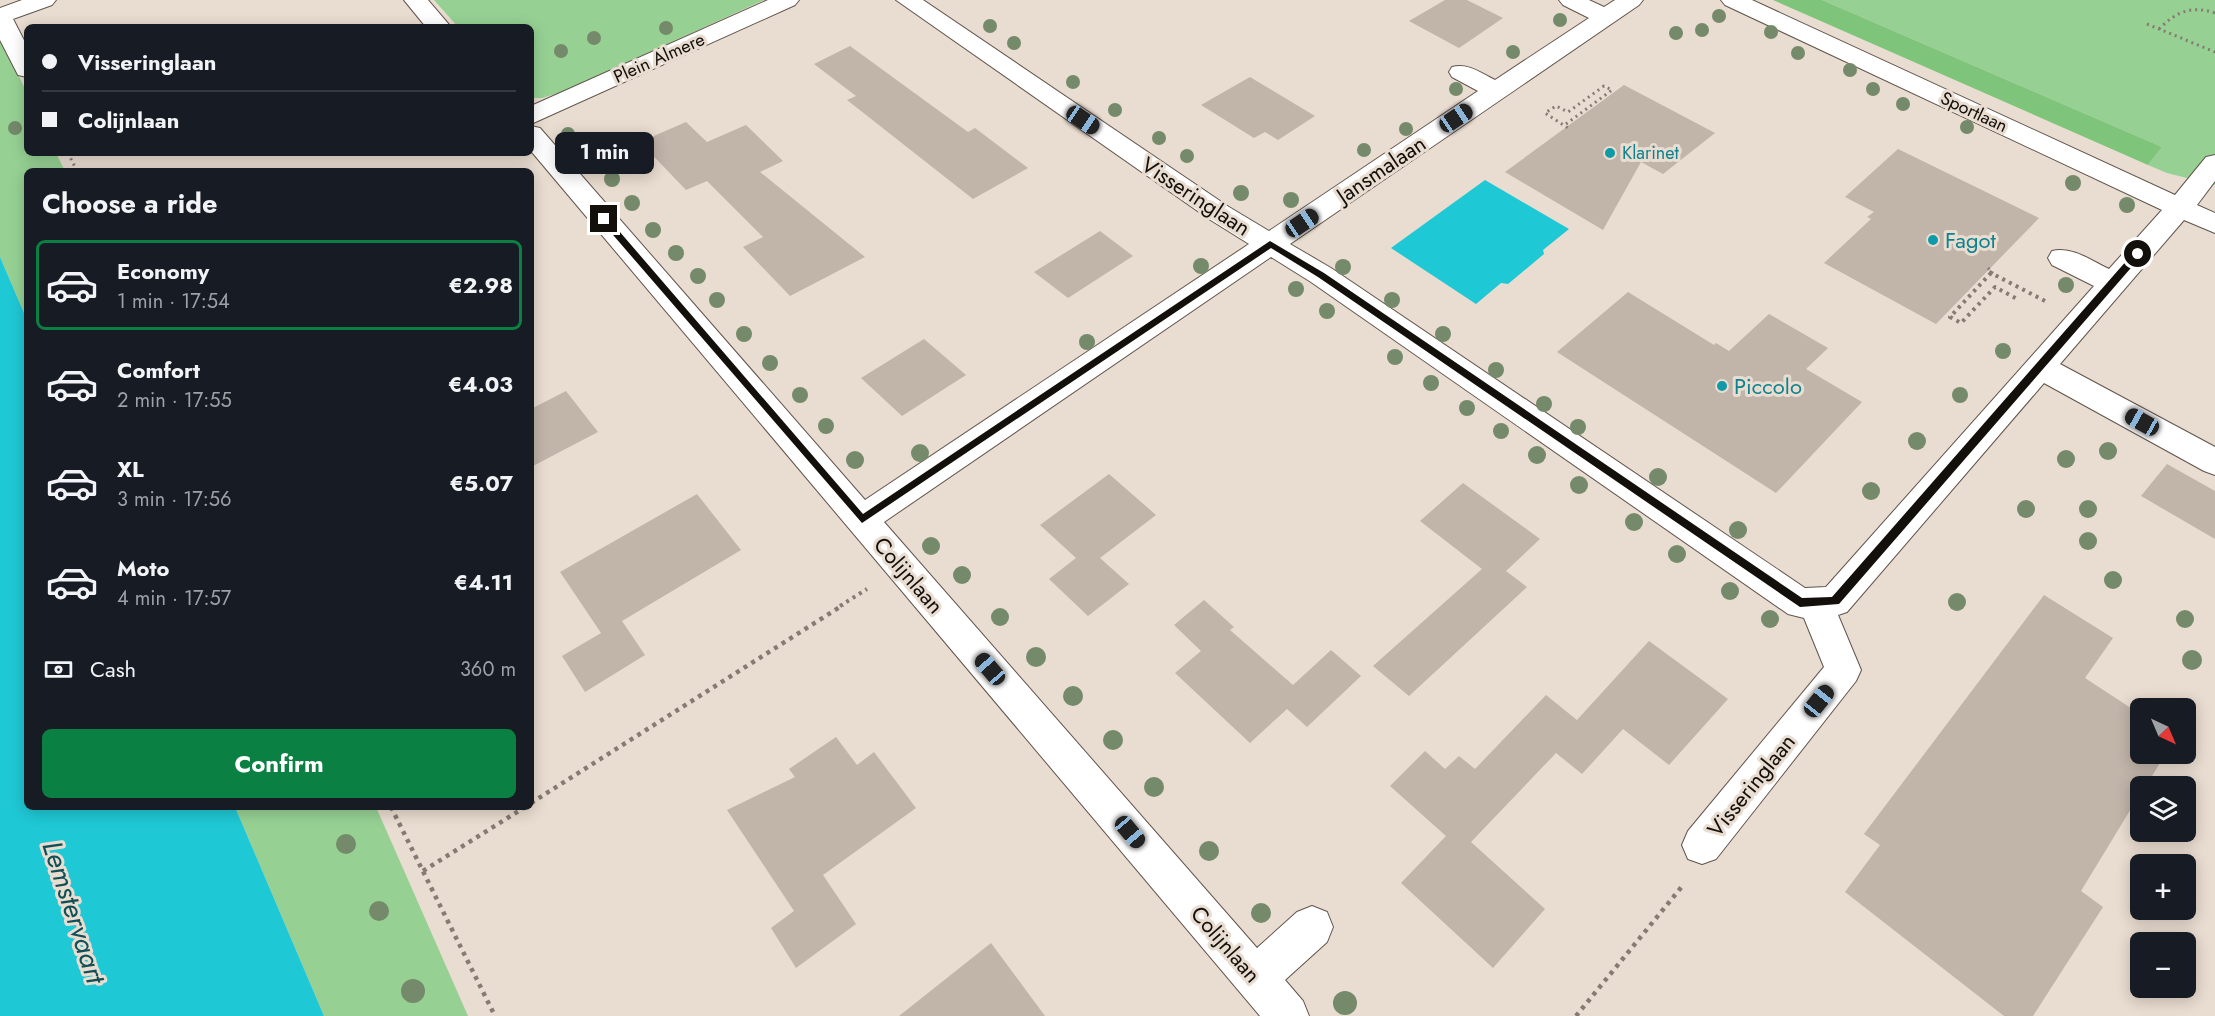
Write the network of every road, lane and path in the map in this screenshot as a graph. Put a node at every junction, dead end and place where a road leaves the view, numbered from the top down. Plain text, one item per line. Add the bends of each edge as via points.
1 (44, 0) edge
2 (416, 0) edge
3 (787, 0) edge
4 (908, 0) edge
5 (1571, 0) edge
6 (1631, 0) edge
7 (1733, 0) edge
8 (2215, 13) edge
9 (0, 16) edge
10 (1606, 17) junction
11 (436, 24) edge
12 (2147, 24) dead end
13 (2159, 29) junction
14 (2215, 52) edge
15 (24, 64) edge
16 (1461, 72) dead end
17 (1496, 91) junction
18 (534, 115) edge
19 (1567, 126) joint
20 (534, 137) edge
21 (2215, 163) edge
22 (2180, 207) junction
23 (2215, 224) edge
24 (1270, 244) junction
25 (2062, 258) dead end
26 (1988, 268) dead end
27 (1991, 273) junction
28 (2113, 283) junction
29 (2012, 284) dead end
30 (2019, 300) dead end
31 (2041, 367) junction
32 (2215, 462) edge
33 (862, 519) junction
34 (873, 585) dead end
35 (1815, 602) junction
36 (534, 801) edge
37 (392, 810) edge
38 (520, 810) edge
39 (1702, 844) dead end
40 (423, 872) junction
41 (1690, 878) dead end
42 (1312, 927) dead end
43 (1255, 978) junction
44 (495, 1016) edge
45 (1288, 1016) edge
46 (1576, 1016) edge

1 - 9 street
2 - 11 street
3 - 18 street, Plein Almere
4 - 24 street, Visseringlaan
5 - 10 street
6 - 10 street, Jansmalaan
7 - 22 street, Sportlaan
8 - 13 path via 2200,7 2191,9 2172,15
9 - 15 street
10 - 17 street, Jansmalaan
12 - 13 path
13 - 14 path
16 - 17 street
17 - 24 street, Jansmalaan
19 - 19 path via 1545,113 1556,106 1568,112 1604,86 1612,90
20 - 33 street, Colijnlaan
21 - 22 street
22 - 23 street, Sportlaan
22 - 28 street
24 - 33 street, Jansmalaan
24 - 35 street, Visseringlaan via 1800,603
25 - 28 street
26 - 27 path
27 - 29 path
27 - 30 path via 1950,317 1961,323 1995,287
28 - 31 street
31 - 32 street
31 - 35 street via 1835,601
33 - 43 street, Colijnlaan
34 - 36 path
35 - 39 street, Visseringlaan via 1843,670
37 - 40 path
38 - 40 path
40 - 44 path
41 - 46 path
42 - 43 street
43 - 45 street, Colijnlaan

